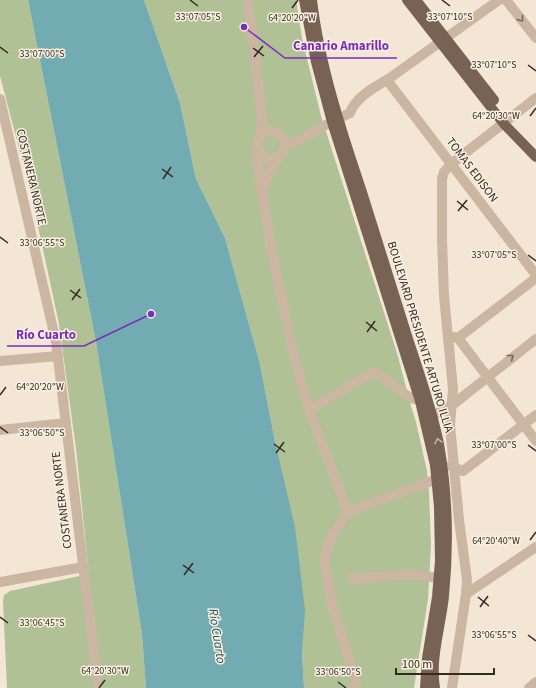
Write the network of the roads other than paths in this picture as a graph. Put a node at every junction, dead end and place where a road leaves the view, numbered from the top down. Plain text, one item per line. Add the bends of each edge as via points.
1 (248, 0) edge
2 (304, 0) edge
3 (312, 0) edge
4 (407, 0) edge
5 (416, 0) edge
6 (499, 0) edge
7 (506, 0) edge
8 (536, 38) edge
9 (443, 41) junction
10 (388, 80) junction
11 (536, 98) edge
12 (0, 99) edge
13 (335, 120) junction
14 (507, 122) junction
15 (3, 124) edge
16 (264, 133) junction
17 (281, 135) junction
18 (297, 142) junction
19 (536, 147) edge
20 (257, 148) junction
21 (282, 152) junction
22 (536, 157) edge
23 (451, 164) junction
24 (262, 191) junction
25 (536, 275) edge
26 (536, 278) edge
27 (453, 337) junction
28 (536, 338) edge
29 (58, 356) junction
30 (0, 361) edge
31 (487, 376) junction
32 (452, 382) junction
33 (424, 402) junction
34 (451, 406) junction
35 (309, 410) junction
36 (435, 415) junction
37 (536, 415) edge
38 (66, 423) junction
39 (523, 425) junction
40 (0, 430) edge
41 (536, 441) edge
42 (438, 464) junction
43 (454, 468) junction
44 (437, 479) junction
45 (348, 512) junction
46 (536, 546) edge
47 (83, 567) junction
48 (438, 578) junction
49 (352, 579) dead end
50 (0, 582) edge
51 (466, 594) junction
52 (536, 682) edge
53 (357, 687) edge
54 (98, 688) edge
55 (425, 688) edge
56 (436, 688) edge
57 (452, 688) edge
58 (529, 688) edge

1 - 16 street
2 - 13 main road, BOULEVARD PRESIDENTE ARTURO ILLIA via 316,62
3 - 13 main road, BOULEVARD PRESIDENTE ARTURO ILLIA
4 - 9 main road
5 - 9 main road
6 - 9 street
7 -> 8 street
9 - 10 street
9 - 14 main road
10 - 13 street via 376,86 352,106 350,113
10 - 23 street, TOMAS EDISON
11 - 14 street
12 - 15 street, COSTANERA NORTE
13 - 18 street
13 - 33 main road, BOULEVARD PRESIDENTE ARTURO ILLIA
14 - 19 main road
14 - 22 main road
14 - 23 street
15 - 29 street, COSTANERA NORTE
16 - 17 street via 277,132
16 - 20 street via 257,141
17 - 18 street
17 - 21 street via 284,138
18 - 21 street
20 - 21 street via 259,153 270,159
20 - 24 street
21 - 24 street
23 - 25 street, TOMAS EDISON
23 - 27 street via 442,179 442,239 444,296
24 - 35 street via 293,352
26 - 27 street
27 - 31 street
27 - 32 street
31 -> 28 street
29 - 30 street
29 - 38 street, COSTANERA NORTE
31 - 34 street
31 - 39 street
32 - 34 street
32 - 36 street via 446,399
33 - 35 street via 406,395 381,376 371,373
33 - 36 main road, BOULEVARD PRESIDENTE ARTURO ILLIA
33 - 42 main road, BOULEVARD PRESIDENTE ARTURO ILLIA
34 - 36 street
34 - 43 street
35 - 45 street
42 -> 36 main road, BOULEVARD PRESIDENTE ARTURO ILLIA
37 - 39 street
38 - 40 street
38 - 47 street, COSTANERA NORTE
39 - 41 street
39 - 43 street via 463,471
42 - 43 street
42 - 44 main road, BOULEVARD PRESIDENTE ARTURO ILLIA
42 - 56 main road, BOULEVARD PRESIDENTE ARTURO ILLIA via 447,507 447,562 435,658
43 - 51 street via 458,520 467,580
44 - 45 street
44 - 48 main road, BOULEVARD PRESIDENTE ARTURO ILLIA via 440,530
45 - 53 street via 333,534 324,558 332,604
46 - 51 street
47 - 50 street
47 - 54 street, COSTANERA NORTE
48 - 49 street via 411,574
48 - 55 main road, BOULEVARD PRESIDENTE ARTURO ILLIA
51 - 57 street
52 - 58 street

